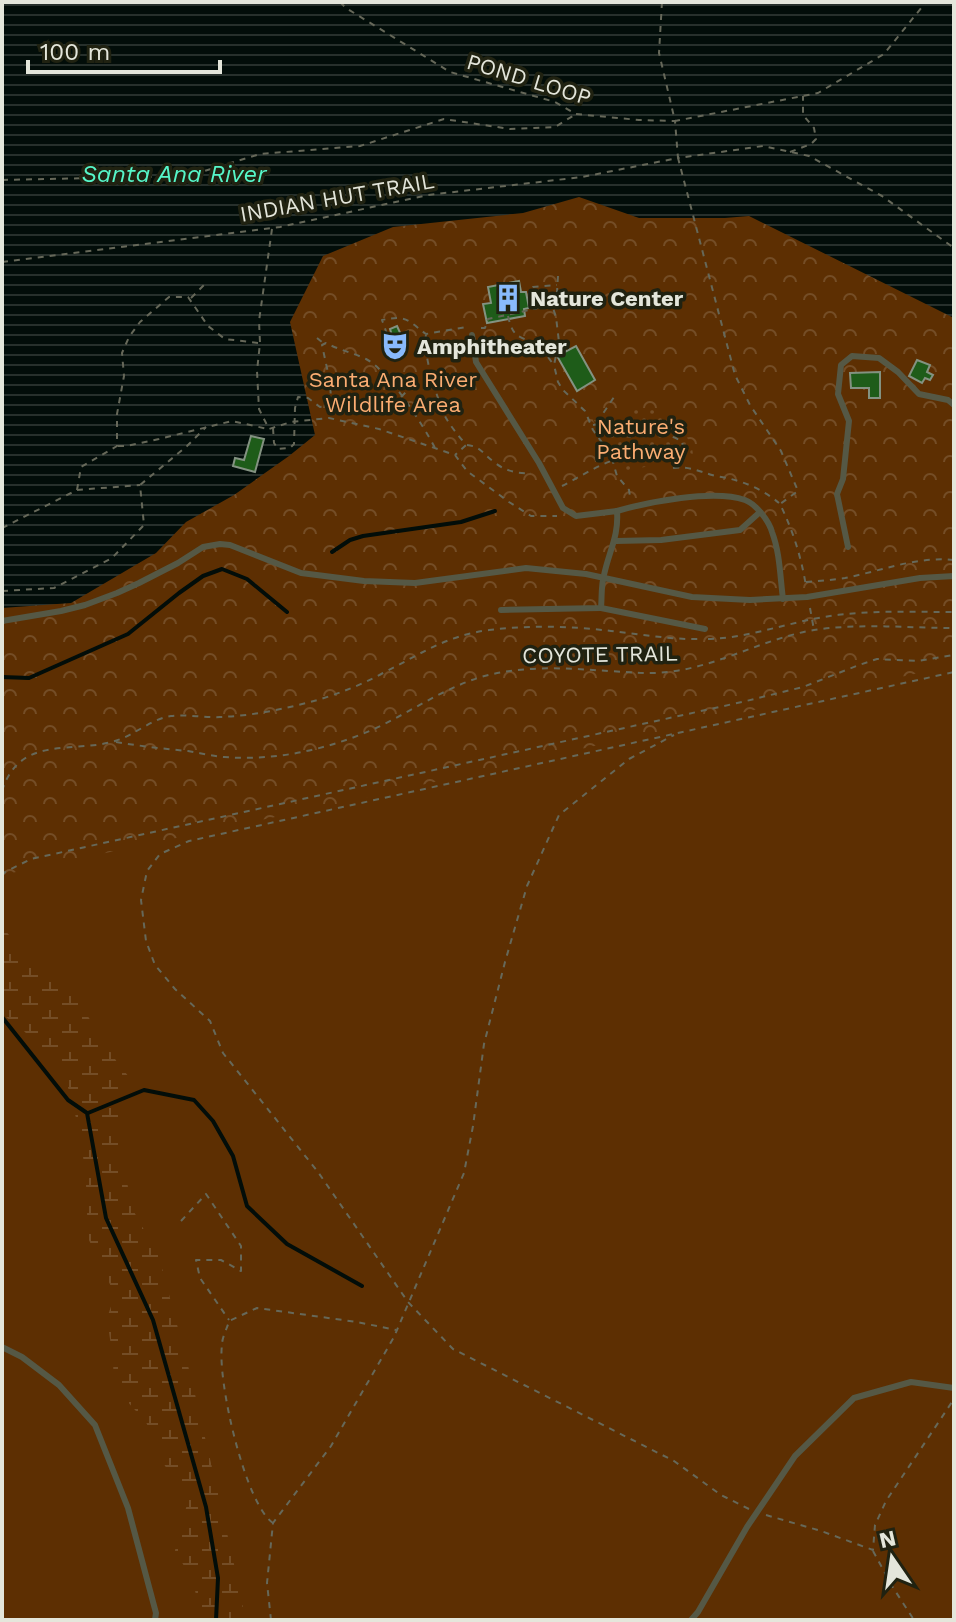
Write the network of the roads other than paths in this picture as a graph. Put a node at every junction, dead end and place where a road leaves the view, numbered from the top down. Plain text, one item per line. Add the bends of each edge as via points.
1 (472, 335) dead end
2 (954, 405) edge
3 (617, 511) junction
4 (760, 512) junction
5 (616, 541) junction
6 (848, 547) dead end
7 (954, 576) edge
8 (603, 577) junction
9 (783, 599) junction
10 (601, 608) junction
11 (501, 610) dead end
12 (2, 621) edge
13 (705, 629) dead end
14 (2, 1347) edge
15 (954, 1388) edge
16 (155, 1620) edge
17 (691, 1620) edge

1 - 3 lane via 476,362 563,508 576,516
2 - 6 lane via 919,394 879,358 852,356 841,365 838,394 849,421 837,494
3 - 4 lane via 712,495 747,500
3 - 5 lane
4 - 5 lane via 740,530
4 - 9 lane via 772,529
5 - 8 lane
7 - 9 lane
8 - 9 lane via 692,597
8 - 10 lane
8 - 12 lane via 526,568 415,583 364,581 301,573 220,544 203,547 94,602
10 - 11 lane
10 - 13 lane
14 - 16 lane via 59,1385 95,1425 128,1508
15 - 17 lane via 911,1382 854,1398 795,1456

